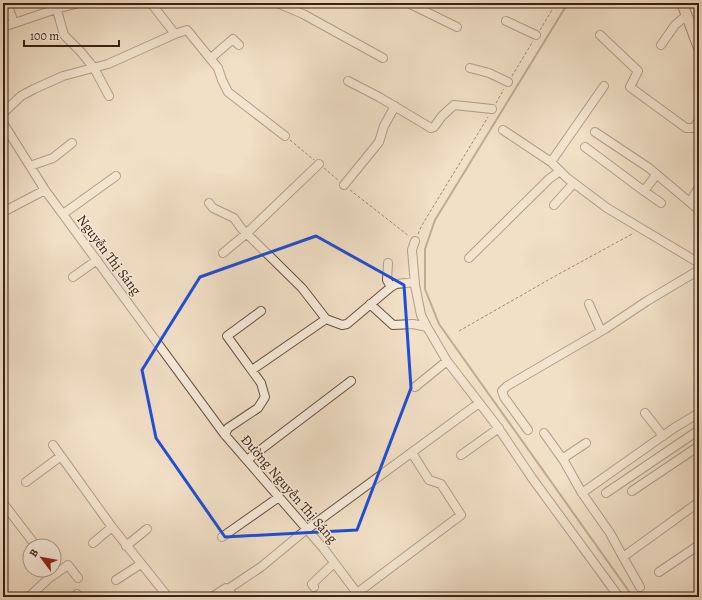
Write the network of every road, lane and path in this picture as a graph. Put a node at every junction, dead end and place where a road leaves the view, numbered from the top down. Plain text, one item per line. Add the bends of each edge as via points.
1 (7, 3) edge
2 (79, 3) edge
3 (151, 3) edge
4 (277, 3) edge
5 (408, 3) edge
6 (552, 3) edge
7 (682, 3) edge
8 (56, 6) edge
9 (687, 15) junction
10 (506, 21) dead end
11 (14, 23) junction
12 (3, 27) edge
13 (457, 27) dead end
14 (175, 34) junction
15 (536, 35) junction
16 (600, 35) dead end
17 (239, 45) dead end
18 (661, 45) dead end
19 (699, 48) edge
20 (211, 58) junction
21 (383, 58) dead end
22 (94, 68) junction
23 (470, 68) dead end
24 (348, 81) dead end
25 (508, 82) junction
26 (604, 86) dead end
27 (109, 96) dead end
28 (395, 106) junction
29 (492, 109) junction
30 (3, 113) edge
31 (699, 120) edge
32 (3, 124) edge
33 (503, 130) dead end
34 (595, 132) dead end
35 (6, 134) edge
36 (285, 136) dead end
37 (72, 143) dead end
38 (585, 147) dead end
39 (551, 162) junction
40 (319, 164) dead end
41 (30, 166) junction
42 (560, 171) junction
43 (656, 175) junction
44 (116, 176) dead end
45 (574, 184) junction
46 (344, 185) dead end
47 (699, 187) edge
48 (45, 190) junction
49 (644, 191) junction
50 (690, 202) junction
51 (209, 203) dead end
52 (661, 203) dead end
53 (554, 205) dead end
54 (699, 210) edge
55 (3, 212) edge
56 (63, 214) junction
57 (641, 229) junction
58 (246, 233) junction
59 (415, 241) joint
60 (223, 252) dead end
61 (469, 258) dead end
62 (97, 260) junction
63 (388, 263) dead end
64 (699, 263) edge
65 (699, 270) edge
66 (73, 277) dead end
67 (415, 282) junction
68 (391, 287) junction
69 (370, 304) junction
70 (589, 304) dead end
71 (261, 310) dead end
72 (326, 319) junction
73 (427, 327) junction
74 (459, 331) dead end
75 (601, 331) junction
76 (447, 361) junction
77 (252, 370) junction
78 (351, 381) dead end
79 (415, 387) dead end
80 (198, 398) joint
81 (479, 403) junction
82 (645, 413) dead end
83 (699, 413) edge
84 (499, 428) junction
85 (528, 430) dead end
86 (699, 430) edge
87 (544, 433) dead end
88 (225, 435) junction
89 (663, 436) junction
90 (586, 443) dead end
91 (53, 445) dead end
92 (699, 446) edge
93 (412, 453) junction
94 (460, 455) dead end
95 (61, 456) junction
96 (247, 460) junction
97 (564, 461) junction
98 (26, 482) dead end
99 (632, 491) dead end
100 (582, 493) junction
101 (606, 493) dead end
102 (279, 497) junction
103 (3, 502) edge
104 (699, 502) edge
105 (112, 528) junction
106 (147, 529) dead end
107 (306, 529) junction
108 (222, 537) dead end
109 (30, 538) edge
110 (93, 543) dead end
111 (699, 545) edge
112 (126, 546) junction
113 (623, 557) junction
114 (334, 563) junction
115 (140, 564) junction
116 (659, 572) dead end
117 (78, 578) dead end
118 (48, 579) joint
119 (116, 580) dead end
120 (314, 587) dead end
121 (640, 587) dead end
122 (228, 589) junction
123 (359, 595) edge
124 (29, 597) edge
125 (168, 597) edge
126 (212, 597) edge
127 (234, 597) edge
128 (619, 597) edge

1 - 11 street
2 - 8 street
3 - 14 street
4 - 21 street via 303,14
5 - 13 street
6 - 15 path via 547,20
7 - 9 main road
8 - 11 street
8 - 22 street via 64,35
9 - 18 street via 675,25
9 - 19 main road
10 - 15 street
11 - 12 street
14 - 20 street via 187,30
14 - 22 street
15 - 25 path
16 - 31 street via 638,71 630,86 686,128 694,128
17 - 20 street via 233,39
20 - 36 street via 228,92
22 - 27 street
22 - 30 street via 64,76 34,89 21,96
23 - 25 street
24 - 28 street
25 - 29 path
26 - 39 street
28 - 29 street via 431,128 434,128 454,105
28 - 46 street via 379,142
29 - 59 path via 422,225
32 - 35 street, Nguyễn Thị Sáng
33 - 39 street
34 - 43 street
35 - 41 street, Nguyễn Thị Sáng
37 - 41 street via 53,158
38 - 49 street
39 - 42 street
40 - 58 street
41 - 48 street, Nguyễn Thị Sáng
42 - 45 street
42 - 61 street
43 - 49 street
43 - 50 street
44 - 56 street
45 - 53 street
45 - 57 street
47 - 50 street
48 - 55 street
48 - 56 street, Nguyễn Thị Sáng
49 - 52 street
50 - 54 street
51 - 58 street via 213,208 234,218
56 - 62 street, Nguyễn Thị Sáng
57 - 64 street
57 - 74 path
58 - 60 street
58 - 72 street via 302,288
59 - 67 street via 412,250
62 - 66 street
62 - 80 street, Nguyễn Thị Sáng
63 - 68 street via 386,280
65 - 75 street
67 - 68 street
67 - 73 street via 421,315
68 - 69 street
69 - 72 street via 347,324 342,325
69 - 73 street via 393,325 413,324
70 - 75 street
71 - 77 street via 227,336
72 - 77 street
73 - 76 street
75 - 85 street via 502,391
76 - 79 street
76 - 81 street
77 - 88 street via 261,383 265,397 258,408 228,428
78 - 96 street
80 - 88 street, Đường Nguyễn Thị Sáng
81 - 84 street
81 - 93 street
82 - 89 street
83 - 89 street
84 - 94 street
84 - 128 street via 532,478
86 - 101 street
87 - 97 street
88 - 96 street, Đường Nguyễn Thị Sáng
89 - 100 street
90 - 97 street via 565,457
91 - 95 street
92 - 99 street
93 - 107 street
93 - 123 street via 429,480 441,484 461,515
95 - 98 street
95 - 105 street
96 - 102 street, Đường Nguyễn Thị Sáng
97 - 100 street
100 - 113 street
102 - 107 street, Đường Nguyễn Thị Sáng
102 - 108 street
103 - 109 street
104 - 113 street
105 - 110 street
105 - 112 street
106 - 112 street
107 - 114 street, Đường Nguyễn Thị Sáng
107 - 122 street via 261,567
111 - 116 street
112 - 115 street
113 - 121 street
114 - 120 street via 312,584
114 - 123 street, Đường Nguyễn Thị Sáng
115 - 119 street
115 - 125 street
117 - 118 street via 68,565
118 - 124 street
122 - 126 street
122 - 127 street

